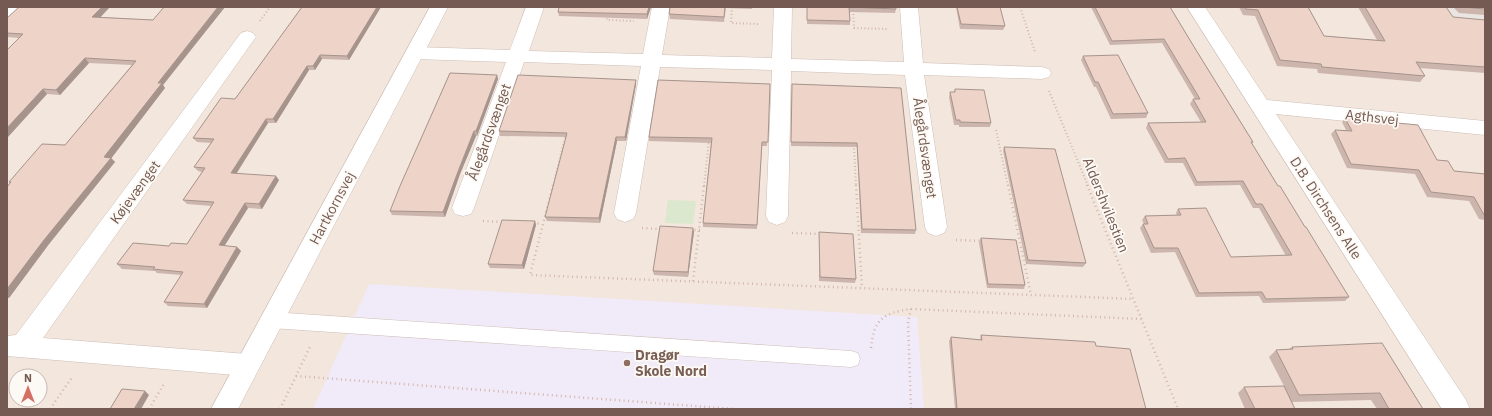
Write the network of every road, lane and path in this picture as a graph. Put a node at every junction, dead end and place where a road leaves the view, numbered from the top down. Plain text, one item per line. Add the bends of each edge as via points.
1 (14, 7) edge
2 (439, 7) edge
3 (535, 7) edge
4 (732, 7) edge
5 (853, 7) edge
6 (909, 7) edge
7 (1020, 7) edge
8 (1196, 7) edge
9 (608, 13) edge
10 (7, 14) edge
11 (660, 14) edge
12 (783, 16) edge
13 (911, 29) junction
14 (247, 37) dead end
15 (415, 53) junction
16 (516, 56) junction
17 (652, 61) junction
18 (781, 65) junction
19 (914, 69) junction
20 (1042, 73) junction
21 (1260, 106) junction
22 (1485, 128) edge
23 (567, 129) edge
24 (996, 130) dead end
25 (710, 135) edge
26 (854, 141) edge
27 (463, 208) joint
28 (625, 213) joint
29 (777, 216) joint
30 (512, 222) edge
31 (527, 223) edge
32 (542, 224) junction
33 (936, 227) joint
34 (668, 229) edge
35 (684, 229) edge
36 (700, 230) junction
37 (829, 234) edge
38 (851, 235) edge
39 (859, 236) junction
40 (989, 241) edge
41 (694, 281) junction
42 (862, 288) junction
43 (1031, 295) junction
44 (1134, 299) junction
45 (911, 309) junction
46 (1142, 319) junction
47 (271, 320) junction
48 (322, 323) junction
49 (14, 347) edge
50 (89, 352) junction
51 (851, 359) joint
52 (247, 365) junction
53 (296, 376) junction
54 (50, 409) edge
55 (224, 409) edge
56 (280, 409) edge
57 (734, 409) edge
58 (911, 409) edge
59 (1178, 409) edge
60 (1457, 409) edge

1 - 10 street
2 - 15 street, Hartkornsvej
3 - 16 street, Ålegårdsvænget
4 - 12 path via 731,23
5 - 13 path via 854,28
6 - 13 street, Ålegårdsvænget
7 - 20 path, Aldershvilestien
8 - 21 street, D.B. Dirchsens Alle
9 - 11 path via 607,20
11 - 17 street
12 - 18 street
13 - 19 street, Ålegårdsvænget
14 - 49 street, Køjevænget
15 - 16 street
15 - 47 street, Hartkornsvej
16 - 17 street
16 - 27 street, Ålegårdsvænget
17 - 18 street
17 - 28 street
18 - 19 street
18 - 29 street
19 - 20 street
19 - 33 street, Ålegårdsvænget
20 - 44 path, Aldershvilestien
21 - 22 street, Agthsvej
21 - 60 street, D.B. Dirchsens Alle
23 - 32 path
24 - 43 path
25 - 36 path
26 - 39 path
27 - 30 path via 458,220
28 - 34 path via 622,227
29 - 37 path via 776,232
31 - 32 path
32 - 41 path via 530,274
33 - 40 path via 937,239
35 - 36 path
36 - 41 path
38 - 39 path
39 - 42 path
41 - 42 path
42 - 43 path
43 - 44 path
44 - 46 path, Aldershvilestien
45 - 46 path
45 - 51 path via 892,311 877,321 871,342 871,359
45 - 58 path via 908,322
46 - 59 path, Aldershvilestien
47 - 48 lane
47 - 52 street, Hartkornsvej
48 - 51 lane
48 - 53 path
49 - 50 street, Køjevænget
50 - 52 street, Køjevænget
50 - 54 path
52 - 55 street, Hartkornsvej
53 - 56 path
53 - 57 path

